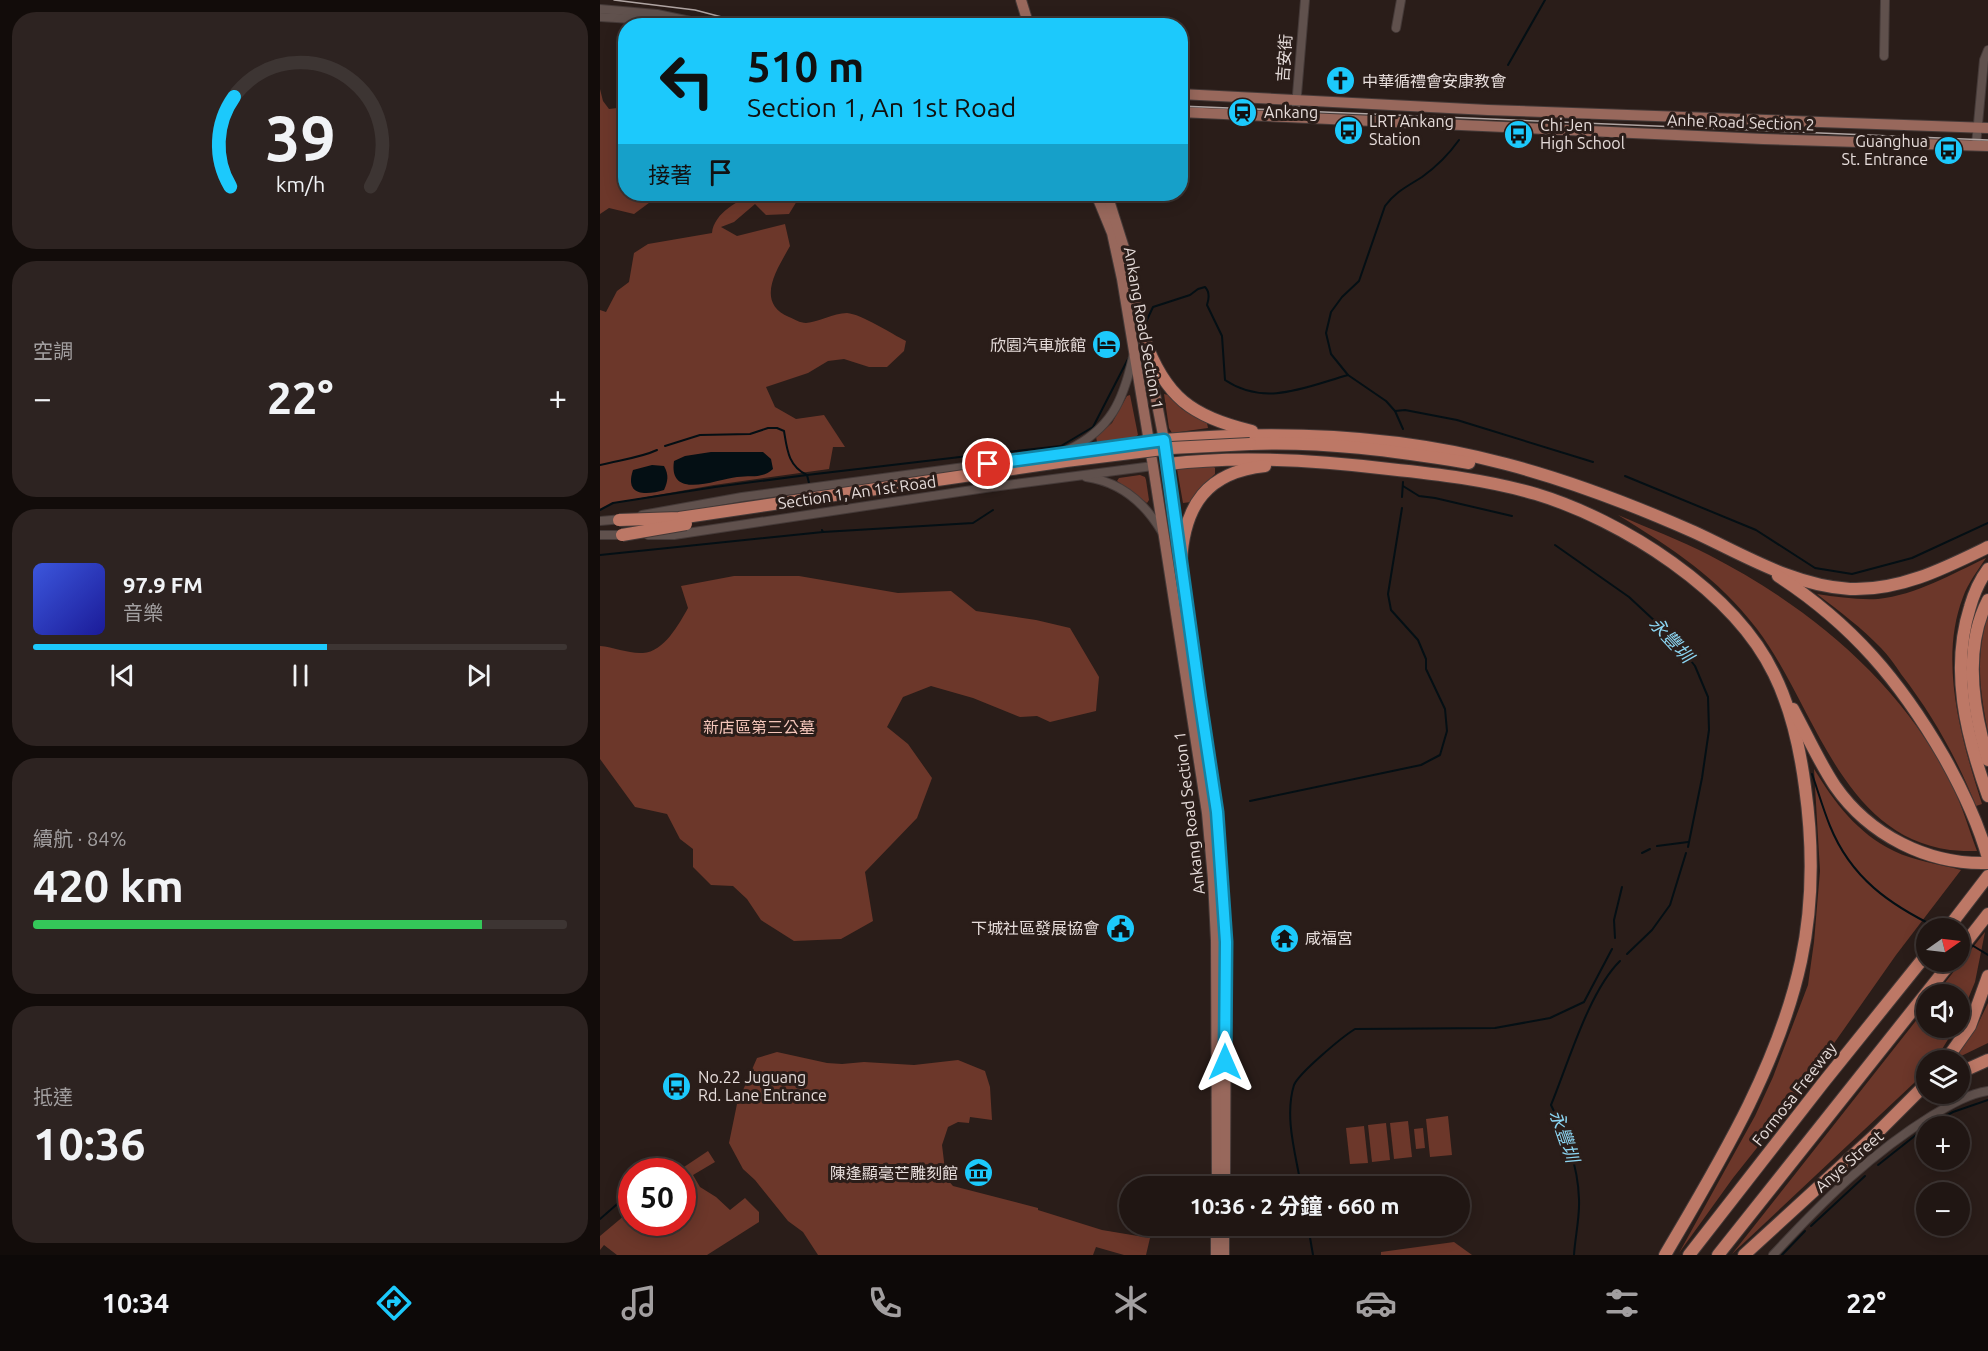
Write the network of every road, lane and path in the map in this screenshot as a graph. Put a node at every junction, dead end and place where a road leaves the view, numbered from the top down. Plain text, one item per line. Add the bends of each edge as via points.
1 (1021, 0) edge
2 (1305, 0) edge
3 (1401, 0) edge
4 (1885, 0) edge
5 (600, 9) edge
6 (600, 17) edge
7 (632, 18) edge
8 (674, 18) edge
9 (1027, 18) edge
10 (1396, 28) dead end
11 (1988, 50) edge
12 (1884, 56) dead end
13 (1188, 94) edge
14 (1296, 100) junction
15 (1188, 112) edge
16 (1295, 118) junction
17 (1758, 119) junction
18 (1982, 127) edge
19 (1757, 138) junction
20 (1982, 146) edge
21 (1099, 201) edge
22 (1111, 201) edge
23 (1144, 338) junction
24 (1134, 354) junction
25 (1277, 434) junction
26 (1164, 440) junction
27 (1149, 442) junction
28 (1250, 448) junction
29 (1061, 454) junction
30 (1002, 462) junction
31 (1315, 462) junction
32 (1168, 464) junction
33 (1153, 466) junction
34 (1544, 474) junction
35 (1077, 476) junction
36 (1005, 485) junction
37 (1535, 494) junction
38 (620, 519) junction
39 (600, 521) edge
40 (622, 534) junction
41 (600, 535) edge
42 (1164, 537) junction
43 (1988, 547) edge
44 (1753, 561) junction
45 (1181, 562) junction
46 (1988, 569) edge
47 (1988, 600) edge
48 (1774, 673) junction
49 (1988, 760) edge
50 (1988, 796) edge
51 (1988, 858) edge
52 (1988, 863) edge
53 (1988, 876) edge
54 (1988, 914) edge
55 (1956, 918) edge
56 (1970, 937) edge
57 (1916, 967) edge
58 (1943, 972) edge
59 (1988, 976) edge
60 (1953, 1050) edge
61 (1988, 1060) edge
62 (1970, 1068) edge
63 (1988, 1091) edge
64 (1916, 1094) edge
65 (1916, 1104) edge
66 (1874, 1136) junction
67 (1217, 1176) edge
68 (1224, 1176) edge
69 (1216, 1236) edge
70 (1224, 1236) edge
71 (1216, 1255) edge
72 (1224, 1255) edge
73 (1665, 1255) edge
74 (1689, 1255) edge
75 (1718, 1255) edge
76 (1744, 1255) edge
77 (1773, 1255) edge

1 - 9 main road
2 - 14 street, 吉安街
3 - 10 street
4 - 12 street
5 - 8 street
6 - 7 street
11 - 18 street via 1984,60
13 - 14 main road, Anhe Road Section 2
14 - 16 street, 吉安街
14 - 17 main road, Anhe Road Section 2
15 - 16 main road, Anhe Road Section 2
16 - 19 main road, Anhe Road Section 2
17 - 18 main road, Anhe Road Section 2
17 - 19 main road
18 - 20 street
19 - 20 main road, Anhe Road Section 2
21 - 24 main road, Ankang Road Section 1 via 1112,233
22 - 23 main road, Ankang Road Section 1
23 - 25 highway via 1168,388 1185,404 1219,421
23 - 26 main road, Ankang Road Section 1
24 - 27 main road, Ankang Road Section 1
24 - 29 street via 1123,394 1109,419 1088,439
25 - 26 highway
25 - 34 highway via 1380,440 1465,454
26 - 27 main road
26 - 32 main road, Ankang Road Section 1
27 - 29 street, Section 1, An 1st Road
27 - 33 main road, Ankang Road Section 1
28 - 34 highway via 1294,443 1347,446
28 - 37 highway via 1395,460 1514,482
28 - 38 highway, bridge via 1171,448 679,518
28 - 40 highway, bridge via 1067,469
29 - 30 street, Section 1, An 1st Road
30 - 36 street
30 - 38 street, Section 1, An 1st Road, bridge via 742,497
31 - 32 highway via 1238,460
31 - 37 highway via 1412,471
31 - 45 highway via 1237,471 1214,483 1200,497 1188,520
32 - 33 main road
32 - 45 main road, Ankang Road Section 1
33 - 35 street, Section 1, An 1st Road
33 - 42 main road, Ankang Road Section 1
34 - 44 highway via 1643,510
35 - 36 street, Section 1, An 1st Road
35 - 42 street via 1106,481 1131,495 1154,518
36 - 40 street, Section 1, An 1st Road, bridge via 674,535
37 - 48 highway via 1606,522 1665,557 1693,578 1741,625
38 - 39 street, Section 1, An 1st Road
40 - 41 street, Section 1, An 1st Road
42 - 67 main road, Ankang Road Section 1 via 1207,813 1213,879
43 - 44 highway via 1917,579 1852,589 1813,583
44 - 51 highway via 1838,620 1901,689 1959,785
45 - 68 main road, Ankang Road Section 1 via 1217,812 1223,894
46 - 50 highway via 1972,600 1960,651 1970,740
47 - 49 highway via 1975,636 1974,673 1981,736
48 - 52 highway via 1819,760 1851,807 1914,850 1946,860
48 - 73 highway via 1794,730 1808,804 1809,906 1802,958 1787,1014 1754,1092
53 - 55 highway
54 - 56 highway
57 - 74 highway, Formosa Freeway
58 - 75 highway
59 - 60 highway via 1970,1026
61 - 62 highway
63 - 77 street, Anye Street via 1950,1105 1867,1161
64 - 66 highway
65 - 66 highway
66 - 76 highway
69 - 71 main road
70 - 72 main road

